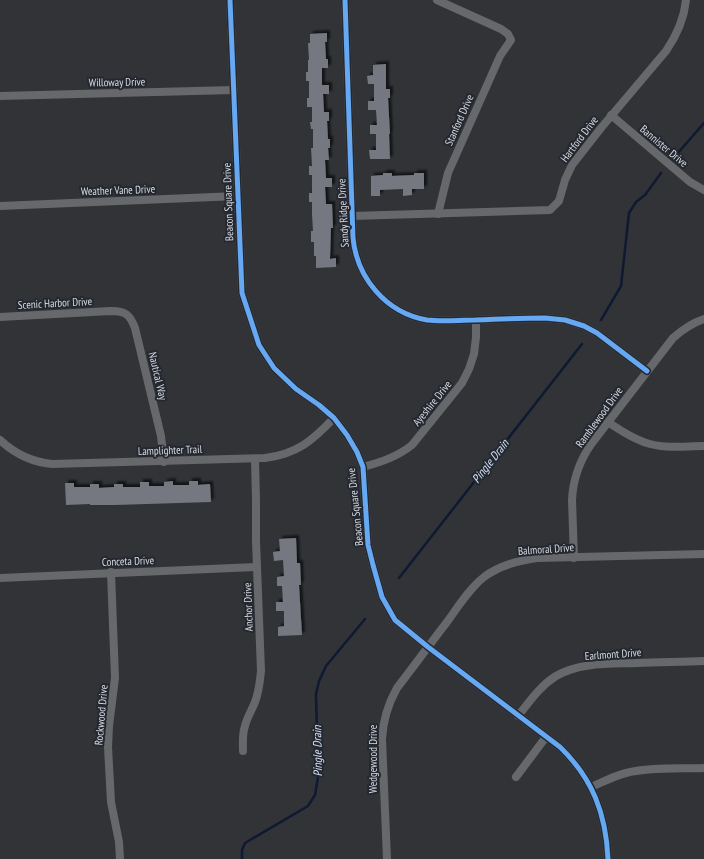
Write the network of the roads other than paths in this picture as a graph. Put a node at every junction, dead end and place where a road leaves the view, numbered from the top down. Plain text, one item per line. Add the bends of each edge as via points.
1 (230, 0) edge
2 (345, 0) edge
3 (437, 0) edge
4 (686, 0) edge
5 (234, 90) junction
6 (0, 96) edge
7 (611, 115) junction
8 (704, 190) edge
9 (237, 196) junction
10 (0, 206) edge
11 (438, 214) junction
12 (352, 216) junction
13 (110, 311) joint
14 (0, 317) edge
15 (704, 319) edge
16 (476, 320) junction
17 (647, 371) junction
18 (334, 418) junction
19 (608, 422) junction
20 (0, 440) edge
21 (704, 446) edge
22 (255, 459) junction
23 (164, 462) junction
24 (363, 467) junction
25 (704, 554) edge
26 (574, 558) junction
27 (257, 567) junction
28 (111, 572) junction
29 (0, 578) edge
30 (428, 647) junction
31 (704, 661) edge
32 (518, 716) junction
33 (546, 737) junction
34 (243, 751) dead end
35 (704, 768) edge
36 (516, 777) dead end
37 (591, 787) junction
38 (120, 859) edge
39 (387, 859) edge
40 (608, 859) edge

1 - 5 street, Beacon Square Drive
2 - 12 street, Sandy Ridge Drive
3 - 11 street, Stanford Drive via 501,29 511,40 500,56 448,173
4 - 7 street, Hartford Drive via 685,12 674,40
5 - 6 street, Willoway Drive
5 - 9 street, Beacon Square Drive
7 - 8 street, Bannister Drive via 690,182
7 - 11 street, Hartford Drive via 572,164 559,201 550,210
9 - 10 street, Weather Vane Drive
9 - 18 street, Beacon Square Drive via 242,293 259,345 274,368 296,390 320,405
11 - 12 street, Hartford Drive
12 - 16 street, Sandy Ridge Drive via 353,244 357,258 364,276 383,299 398,309 426,320
13 - 14 street, Scenic Harbor Drive
13 - 23 street, Nautical Way via 118,311 130,317 135,328 161,436
15 - 17 street, Ramblewood Drive via 673,338
16 - 17 street, Sandy Ridge Drive via 555,318 575,322 597,333
16 - 24 street, Ayeshire Drive via 474,354 462,383 412,445 388,460
17 - 19 street, Ramblewood Drive
18 - 22 street, Lamplighter Trail via 317,436 301,447 283,455
18 - 24 street, Beacon Square Drive via 353,444
19 - 21 street via 633,438 650,444 669,447
19 - 26 street, Ramblewood Drive via 582,458 574,482
20 - 23 street, Lamplighter Trail via 14,452 52,464
22 - 23 street, Lamplighter Trail
22 - 27 street, Anchor Drive
24 - 30 street, Beacon Square Drive via 368,545 382,597 395,620
25 - 26 street, Balmoral Drive
26 - 30 street, Balmoral Drive via 517,561 490,573 477,583
27 - 28 street, Conceta Drive
27 - 34 street, Anchor Drive via 260,682 256,700 244,727
28 - 29 street, Conceta Drive
28 - 38 street, Rockwood Drive via 115,678 108,747 111,802
30 - 32 street, Beacon Square Drive
30 - 39 street, Wedgewood Drive via 397,688 384,721 382,739
31 - 32 street, Earlmont Drive via 594,664 575,668 546,684
32 - 33 street, Beacon Square Drive
33 - 36 street
33 - 37 street, Beacon Square Drive via 578,766
35 - 37 street via 634,771 614,776
37 - 40 street, Beacon Square Drive via 602,814

